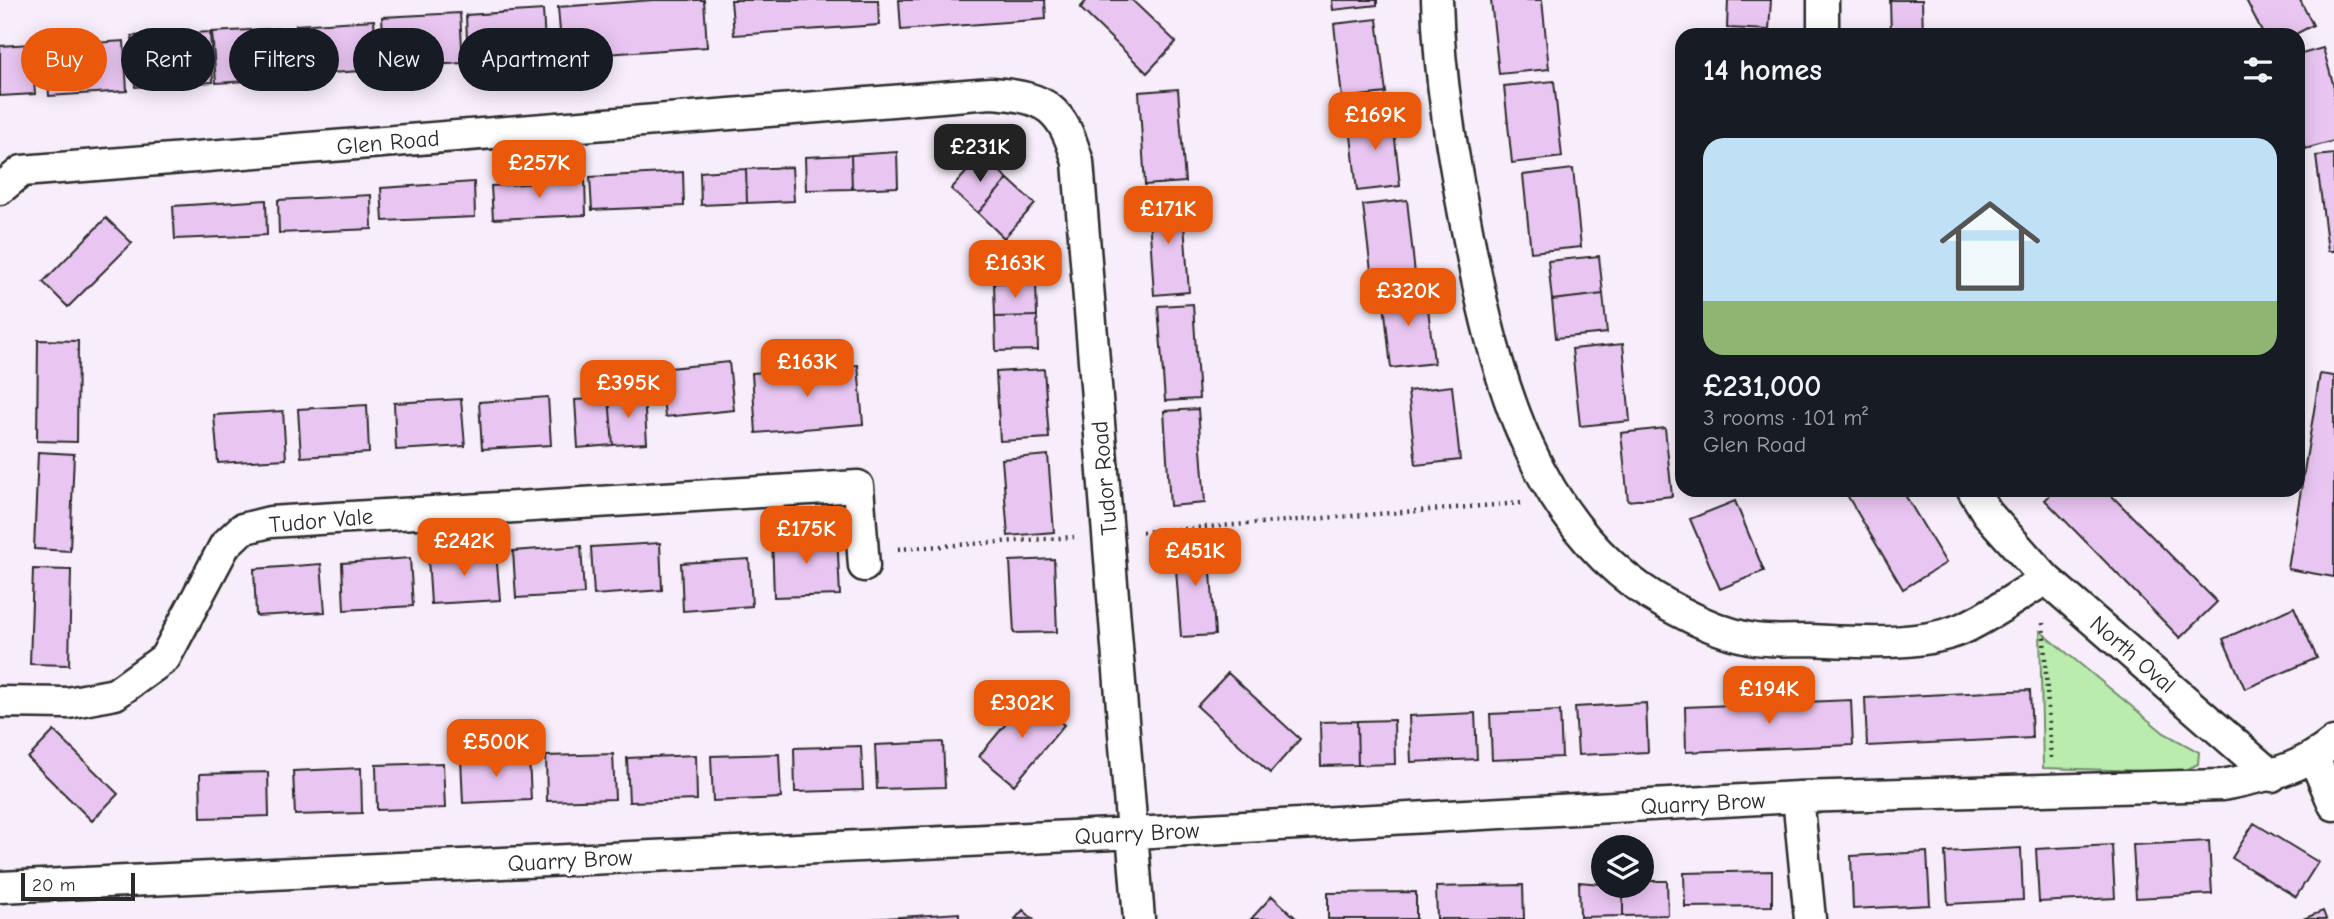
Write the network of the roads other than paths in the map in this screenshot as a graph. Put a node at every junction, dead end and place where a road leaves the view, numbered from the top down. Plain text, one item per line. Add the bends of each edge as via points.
1 (1437, 0) edge
2 (1823, 0) edge
3 (1823, 28) edge
4 (991, 93) joint
5 (0, 189) edge
6 (1977, 497) edge
7 (863, 559) road end
8 (2046, 579) junction
9 (0, 702) edge
10 (2324, 750) edge
11 (2272, 776) junction
12 (1798, 797) junction
13 (2334, 805) edge
14 (1134, 834) junction
15 (0, 887) edge
16 (1139, 919) edge
17 (1810, 919) edge

1 - 8 street via 1440,77 1480,299 1511,407 1530,453 1556,500 1593,548 1640,590 1695,621 1749,638 1904,642 1966,627
2 - 3 street
4 - 5 street, Glen Road via 22,171
4 - 14 street, Tudor Road via 1020,95 1049,106 1069,130 1079,162
6 - 8 street, North Oval
7 - 9 street, Tudor Vale via 858,486 270,522 242,529 225,545 165,658 115,694 68,703
8 - 11 street, North Oval
10 - 11 street
10 - 13 street
11 - 12 street, Quarry Brow via 2222,785
12 - 14 street, Quarry Brow
12 - 17 street
14 - 15 street, Quarry Brow
14 - 16 street, Tudor Road

